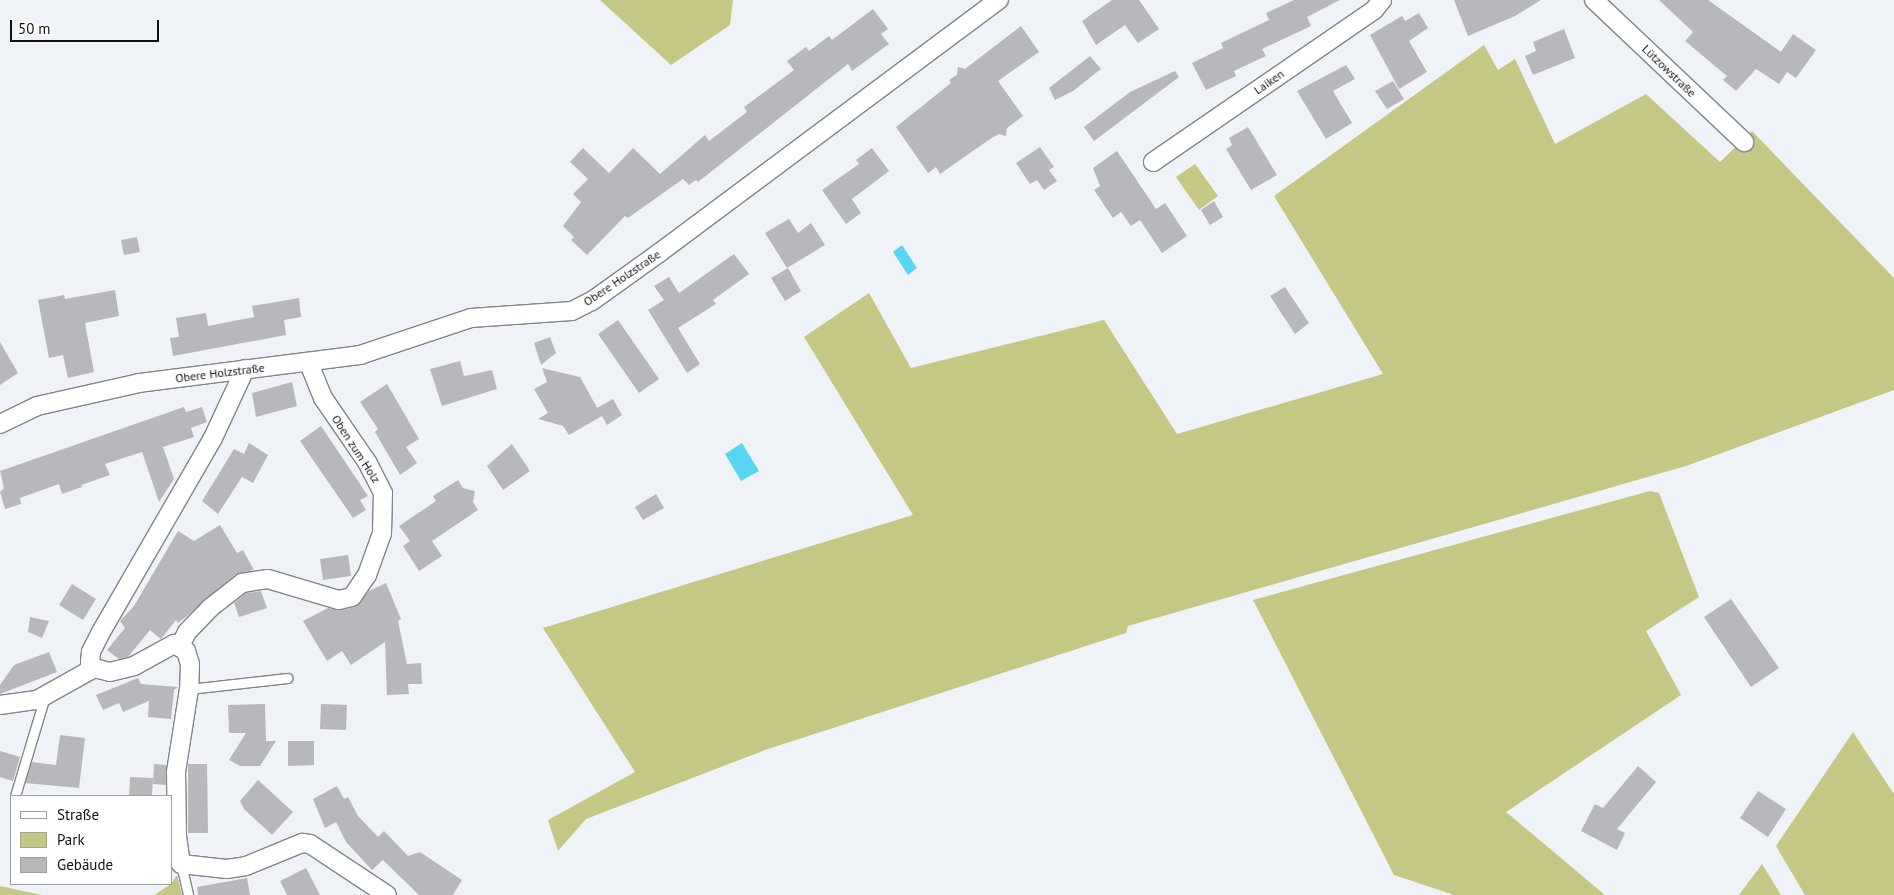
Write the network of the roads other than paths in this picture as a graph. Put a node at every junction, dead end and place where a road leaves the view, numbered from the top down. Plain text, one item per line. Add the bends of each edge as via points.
1 (999, 0) edge
2 (1382, 0) edge
3 (1594, 0) edge
4 (1744, 142) dead end
5 (1153, 162) dead end
6 (309, 363) junction
7 (244, 369) junction
8 (0, 424) edge
9 (180, 646) junction
10 (94, 668) junction
11 (287, 678) dead end
12 (189, 689) junction
13 (45, 696) junction
14 (0, 705) edge
15 (15, 795) edge
16 (181, 864) junction
17 (188, 895) edge
18 (387, 895) edge

1 - 6 street, Obere Holzstraße via 592,301 572,311 471,318 360,355
2 - 5 street, Laiken via 1374,10
3 - 4 street, Lützowstraße
6 - 7 street, Obere Holzstraße
6 - 9 street, Oben zum Holz via 323,398 367,462 383,493 382,533 367,575 352,596 339,600 268,579 242,583 210,608 187,632
7 - 8 street, Obere Holzstraße via 109,389 22,411
7 - 10 street via 213,438 91,652 90,662
9 - 10 street via 167,647 148,660 120,671
9 - 12 street via 186,651 190,664
10 - 13 street
11 - 12 lane
12 - 16 street via 176,772
13 - 14 street via 21,705
13 - 15 lane
16 - 17 lane
16 - 18 street via 228,869 310,844

